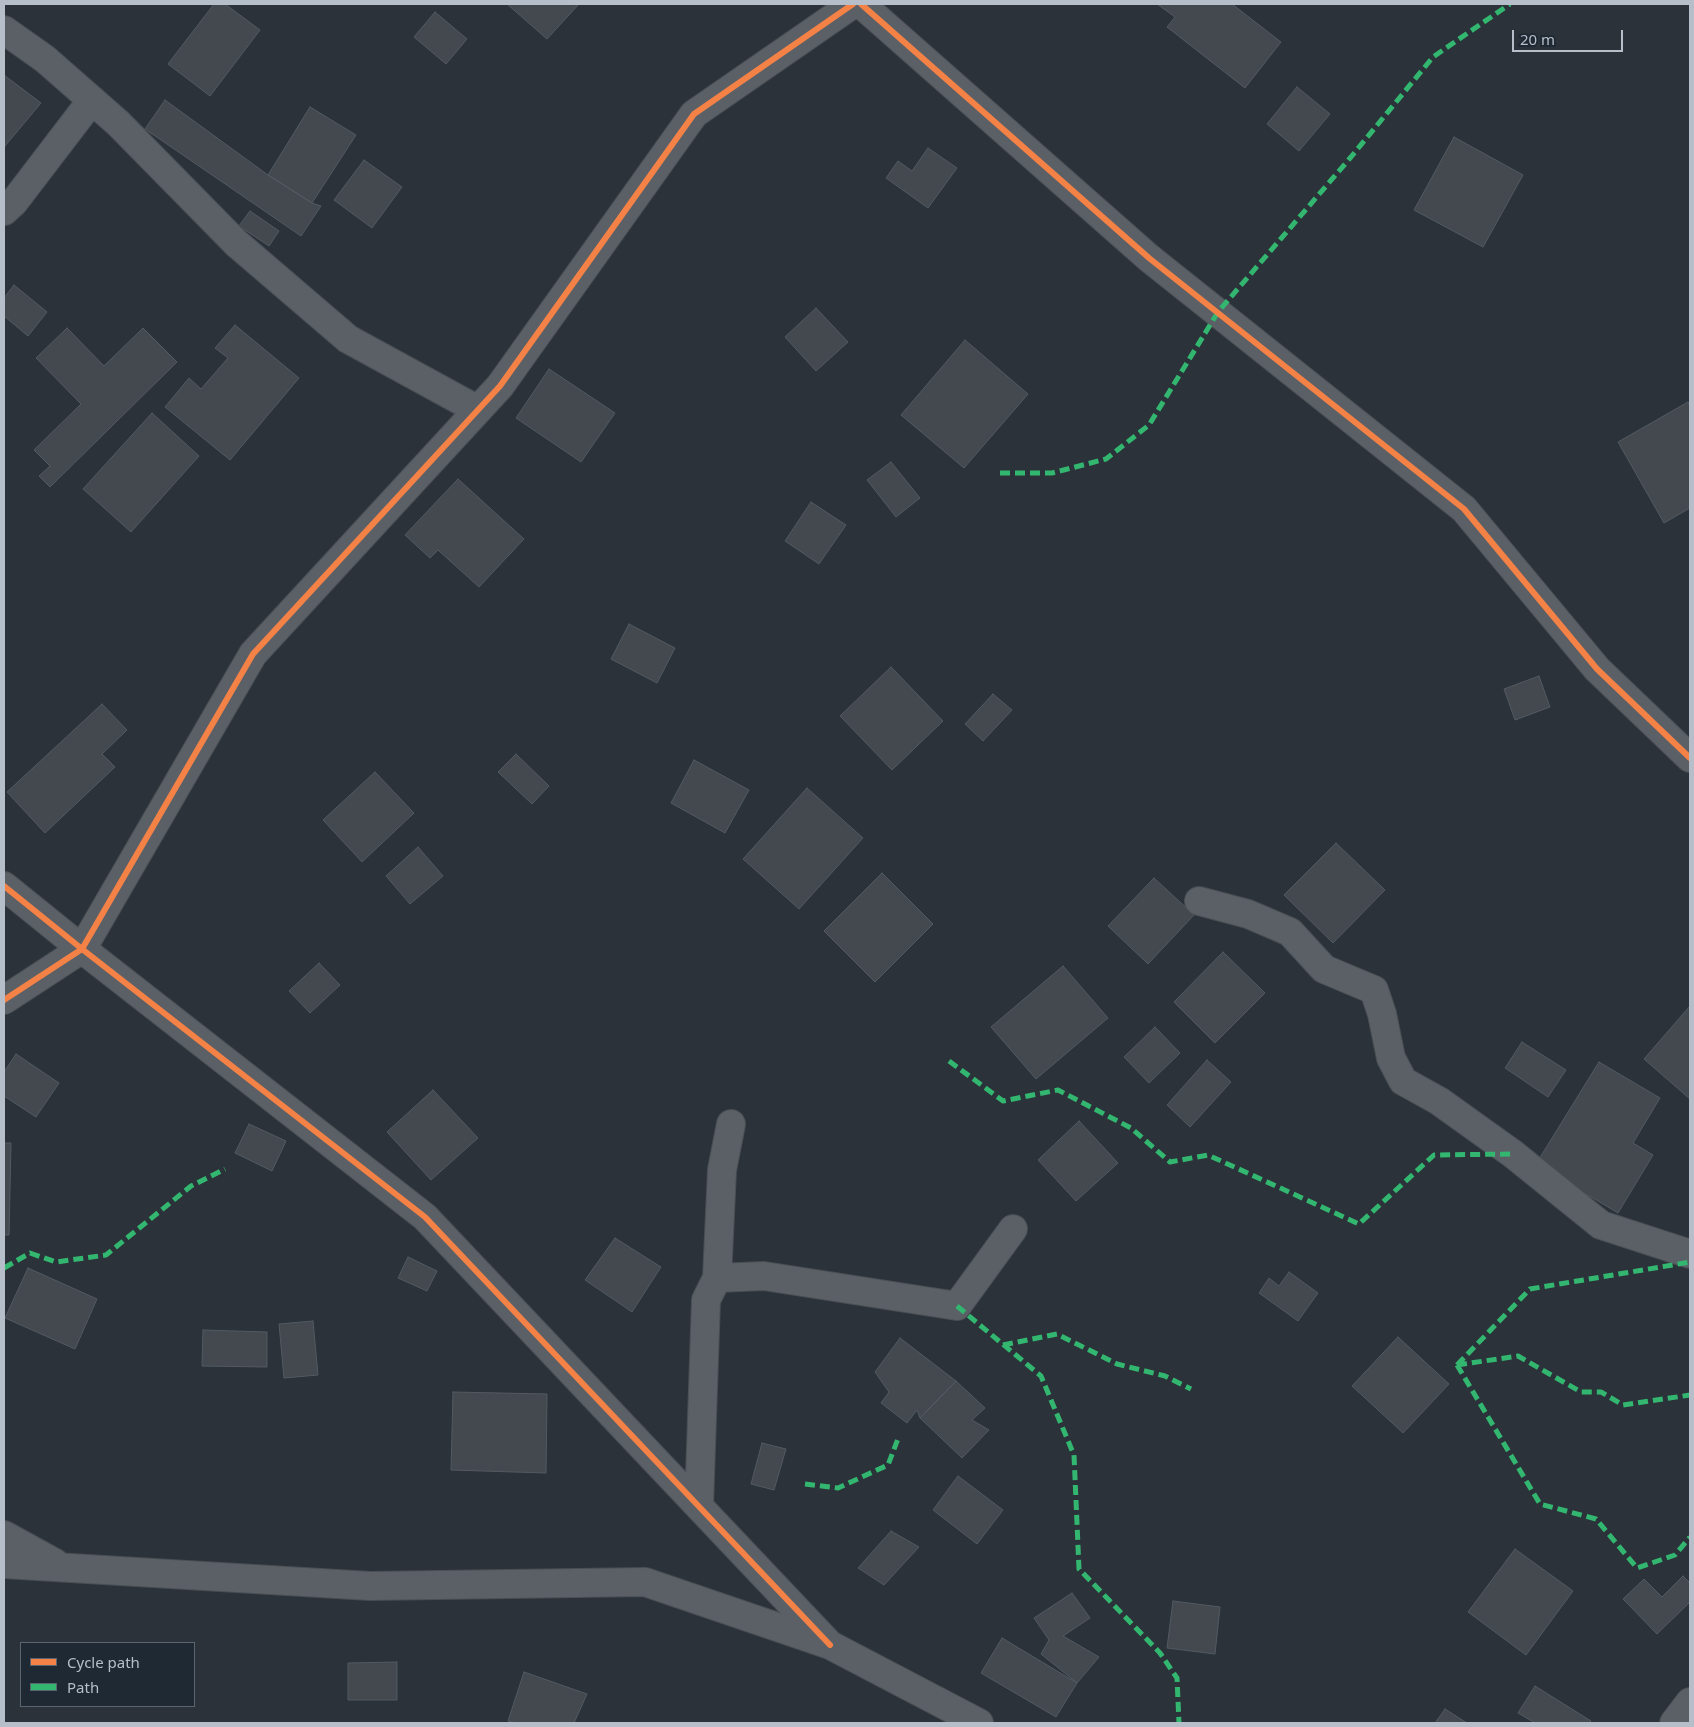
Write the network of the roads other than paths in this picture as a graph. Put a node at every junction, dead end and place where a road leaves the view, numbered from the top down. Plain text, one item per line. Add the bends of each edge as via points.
1 (853, 4) edge
2 (861, 4) edge
3 (4, 30) edge
4 (92, 100) junction
5 (4, 211) edge
6 (478, 410) junction
7 (1690, 758) edge
8 (4, 886) edge
9 (1199, 901) dead end
10 (82, 949) junction
11 (4, 1000) edge
12 (731, 1124) dead end
13 (1013, 1229) dead end
14 (1690, 1254) edge
15 (716, 1278) junction
16 (699, 1506) junction
17 (4, 1535) edge
18 (4, 1564) edge
19 (63, 1567) junction
20 (830, 1645) junction
21 (1690, 1702) edge
22 (978, 1723) edge
23 (1674, 1723) edge

1 - 6 street via 694,114 500,386
2 - 7 street via 1149,258 1464,509 1597,669
3 - 4 street via 45,59
4 - 5 street
4 - 6 street via 236,242 341,334
6 - 10 street via 254,654
8 - 10 street
9 - 14 street via 1248,914 1290,932 1324,969 1374,990 1391,1058 1403,1081 1439,1101 1513,1154 1601,1225
10 - 11 street
10 - 16 street via 425,1217
12 - 15 street via 722,1170
13 - 15 street via 957,1306 764,1276
15 - 16 street via 706,1300
16 - 20 street
17 - 19 street
18 - 19 street
19 - 20 street via 370,1586 645,1582
20 - 22 street
21 - 23 street

